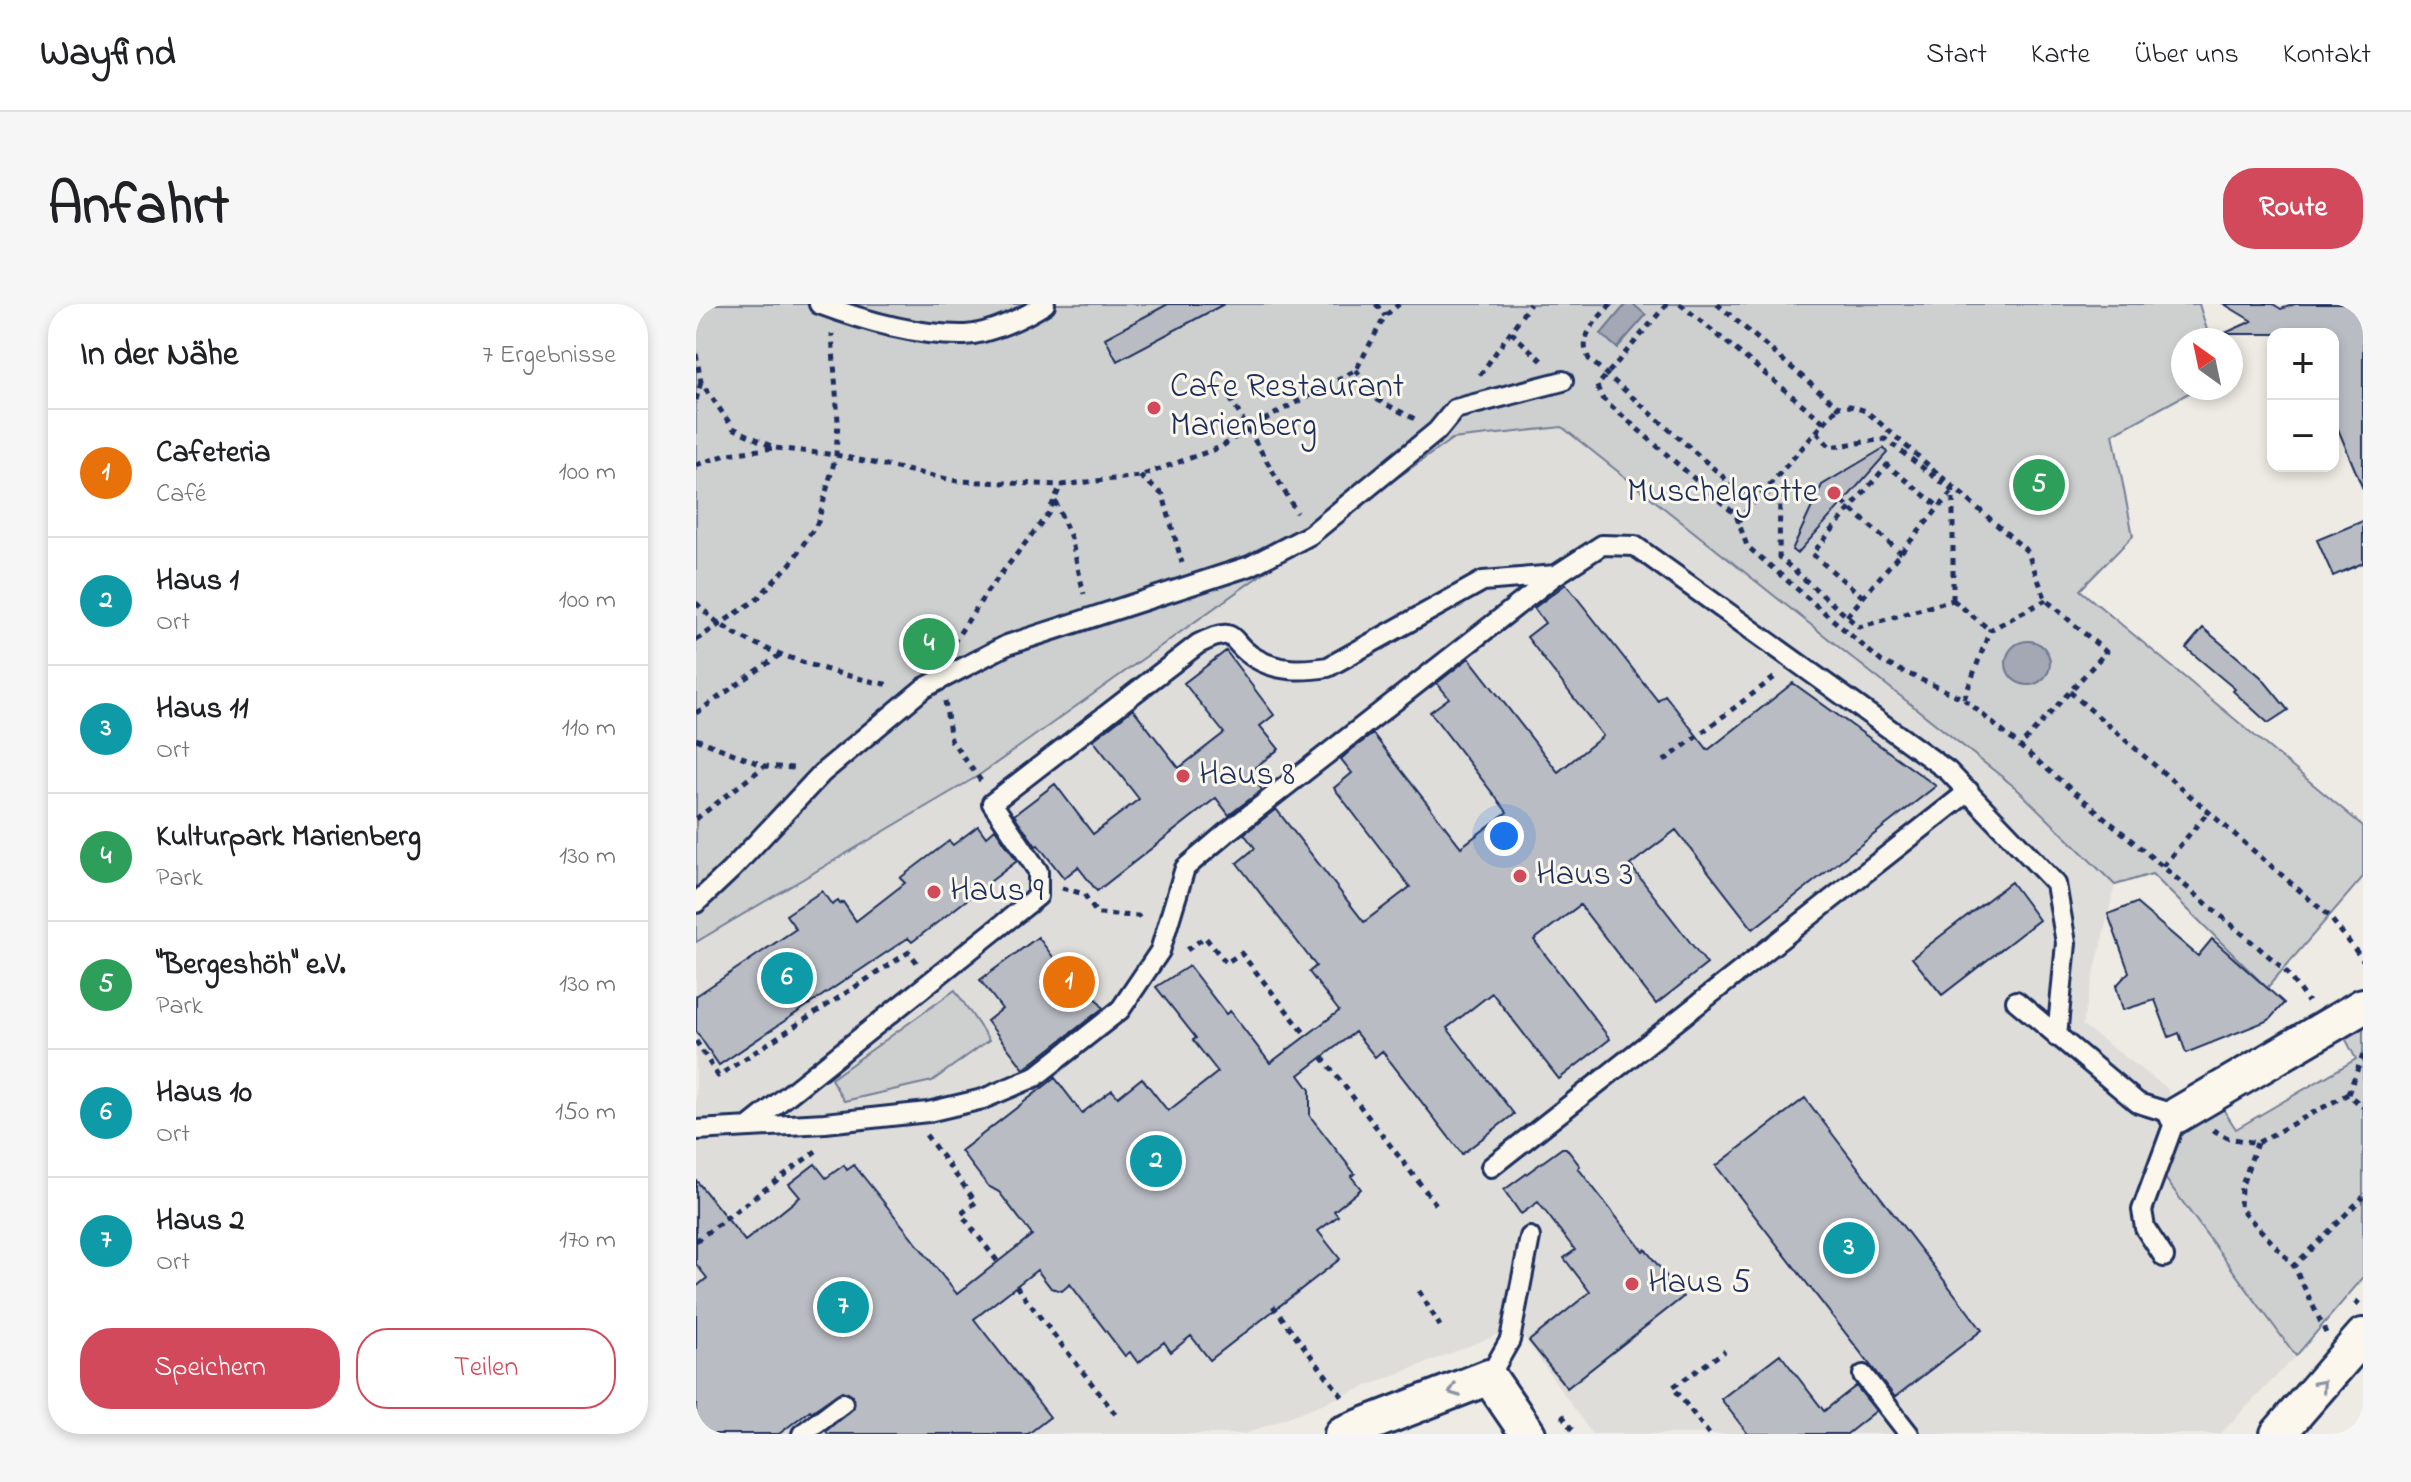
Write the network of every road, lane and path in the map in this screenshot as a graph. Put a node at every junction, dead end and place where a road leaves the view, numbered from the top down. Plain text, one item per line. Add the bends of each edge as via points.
1 (1045, 304) edge
2 (1376, 304) edge
3 (1399, 304) edge
4 (1530, 304) edge
5 (1600, 304) edge
6 (1667, 304) edge
7 (1680, 304) edge
8 (1717, 304) edge
9 (825, 306) edge
10 (1608, 307) edge
11 (1385, 316) junction
12 (1511, 332) junction
13 (696, 354) edge
14 (1356, 370) junction
15 (1607, 375) junction
16 (1563, 381) joint
17 (701, 382) junction
18 (1230, 398) dead end
19 (696, 400) edge
20 (1838, 407) junction
21 (1455, 409) junction
22 (1825, 423) junction
23 (1249, 428) junction
24 (1437, 431) junction
25 (1817, 432) junction
26 (775, 448) junction
27 (836, 455) junction
28 (696, 465) edge
29 (1140, 476) junction
30 (1061, 485) junction
31 (1765, 491) junction
32 (1953, 491) junction
33 (1054, 500) junction
34 (1843, 502) dead end
35 (1754, 504) junction
36 (1939, 507) junction
37 (1850, 509) junction
38 (1736, 523) junction
39 (1310, 535) junction
40 (1901, 553) junction
41 (1556, 575) junction
42 (1189, 587) junction
43 (1863, 597) junction
44 (1953, 600) junction
45 (2046, 600) junction
46 (696, 603) edge
47 (1847, 616) junction
48 (1090, 620) junction
49 (719, 623) junction
50 (1990, 630) junction
51 (696, 640) edge
52 (782, 654) junction
53 (1796, 661) junction
54 (942, 681) junction
55 (924, 688) junction
56 (2070, 692) junction
57 (1964, 699) junction
58 (696, 713) edge
59 (696, 739) edge
60 (2020, 746) junction
61 (1664, 761) dead end
62 (765, 766) junction
63 (778, 769) dead end
64 (978, 776) dead end
65 (1969, 791) junction
66 (2208, 812) junction
67 (696, 819) edge
68 (2162, 867) junction
69 (1038, 882) junction
70 (696, 903) edge
71 (1205, 937) dead end
72 (1162, 944) junction
73 (2363, 960) edge
74 (931, 981) junction
75 (2016, 1001) dead end
76 (2363, 1006) edge
77 (2326, 1027) junction
78 (1306, 1035) dead end
79 (2057, 1037) junction
80 (696, 1041) edge
81 (2363, 1055) edge
82 (1322, 1057) dead end
83 (2348, 1094) junction
84 (2363, 1107) edge
85 (911, 1114) junction
86 (858, 1120) junction
87 (2191, 1120) junction
88 (748, 1127) junction
89 (696, 1130) edge
90 (2257, 1143) junction
91 (1491, 1167) dead end
92 (2363, 1197) edge
93 (1438, 1207) dead end
94 (1530, 1237) dead end
95 (696, 1241) edge
96 (2164, 1257) dead end
97 (998, 1262) dead end
98 (2294, 1266) junction
99 (1016, 1286) dead end
100 (1419, 1291) dead end
101 (1273, 1306) dead end
102 (1440, 1326) dead end
103 (2363, 1336) edge
104 (2328, 1337) dead end
105 (1725, 1351) dead end
106 (1863, 1375) dead end
107 (1489, 1377) junction
108 (843, 1403) dead end
109 (1562, 1415) dead end
110 (1117, 1416) dead end
111 (1353, 1430) edge
112 (802, 1434) edge
113 (1528, 1434) edge
114 (1575, 1434) edge
115 (1709, 1434) edge
116 (1909, 1434) edge
117 (2278, 1434) edge

1 - 9 lane via 1024,317 968,335 889,326
2 - 11 path
3 - 11 path
4 - 12 path
5 - 10 path
6 - 15 path
7 - 22 path
8 - 20 path
9 - 27 path via 838,421
10 - 15 path via 1585,337 1584,349
11 - 14 path
12 - 16 path
12 - 21 path
13 - 17 path
14 - 23 path
14 - 24 path via 1378,400
15 - 35 path
15 - 38 path via 1597,386 1602,398 1736,515
16 - 21 lane
17 - 19 path
17 - 26 path via 733,428
18 - 23 path
20 - 22 path
20 - 45 path via 1866,411 2027,551
21 - 24 lane
22 - 25 path
23 - 29 path via 1221,447
23 - 39 path
24 - 39 lane
25 - 31 path
25 - 32 path via 1830,447 1885,439
26 - 27 path
26 - 28 path
27 - 30 path via 957,481
27 - 49 path via 818,522 791,563 756,600
29 - 30 path
29 - 42 path via 1163,495
30 - 33 path
31 - 35 path
31 - 47 path via 1780,498 1779,557
32 - 36 path
32 - 44 path
33 - 48 path via 1071,538
33 - 55 path
34 - 37 path
35 - 38 path
36 - 37 path via 1887,465
36 - 40 path
37 - 40 path
37 - 43 path via 1812,554
38 - 57 path via 1747,546 1882,662
39 - 42 lane via 1250,566
40 - 43 path
41 - 53 lane via 1602,545 1635,546
41 - 69 lane via 1483,581 1328,667 1279,668 1253,658 1234,637 1217,634 1198,644 992,803 1038,871
41 - 72 lane via 1185,868
42 - 48 lane
43 - 47 path
44 - 47 path via 1859,627
44 - 50 path
45 - 50 path
45 - 56 path via 2106,652
46 - 49 path
48 - 54 lane via 1007,645
49 - 51 path
49 - 52 path
50 - 57 path
52 - 55 path via 859,678
52 - 58 path
53 - 61 path
53 - 65 lane
54 - 55 lane
54 - 64 path via 951,740
55 - 70 lane via 822,773
56 - 60 path
56 - 66 path
57 - 60 path
59 - 62 path
60 - 68 path
62 - 63 path
62 - 67 path
65 - 79 lane via 2056,884 2066,943
65 - 91 lane
66 - 68 path
66 - 73 path via 2329,916
68 - 77 path via 2284,969
69 - 72 path via 1084,894 1097,914 1138,916
69 - 74 lane via 1038,896
71 - 78 path via 1226,963 1241,953
72 - 85 lane via 1120,1010 1035,1077 983,1099
74 - 80 path via 909,952 718,1076
74 - 88 lane
75 - 79 lane
76 - 77 street
77 - 87 street
79 - 87 lane via 2138,1103
81 - 83 path
82 - 93 path
83 - 84 path
83 - 90 path
85 - 86 lane
85 - 97 path via 976,1202 961,1214
86 - 88 lane
86 - 95 path
87 - 90 path via 2228,1138
87 - 96 lane via 2142,1210 2145,1228
88 - 89 lane
90 - 98 path via 2241,1188 2240,1208
92 - 98 path
94 - 107 lane via 1510,1340
98 - 104 path
99 - 110 path
100 - 102 path
101 - 111 path
117 -> 103 street
105 - 115 path via 1673,1387
106 - 116 lane
107 -> 111 street
107 - 113 street
108 - 112 lane
109 - 114 path

